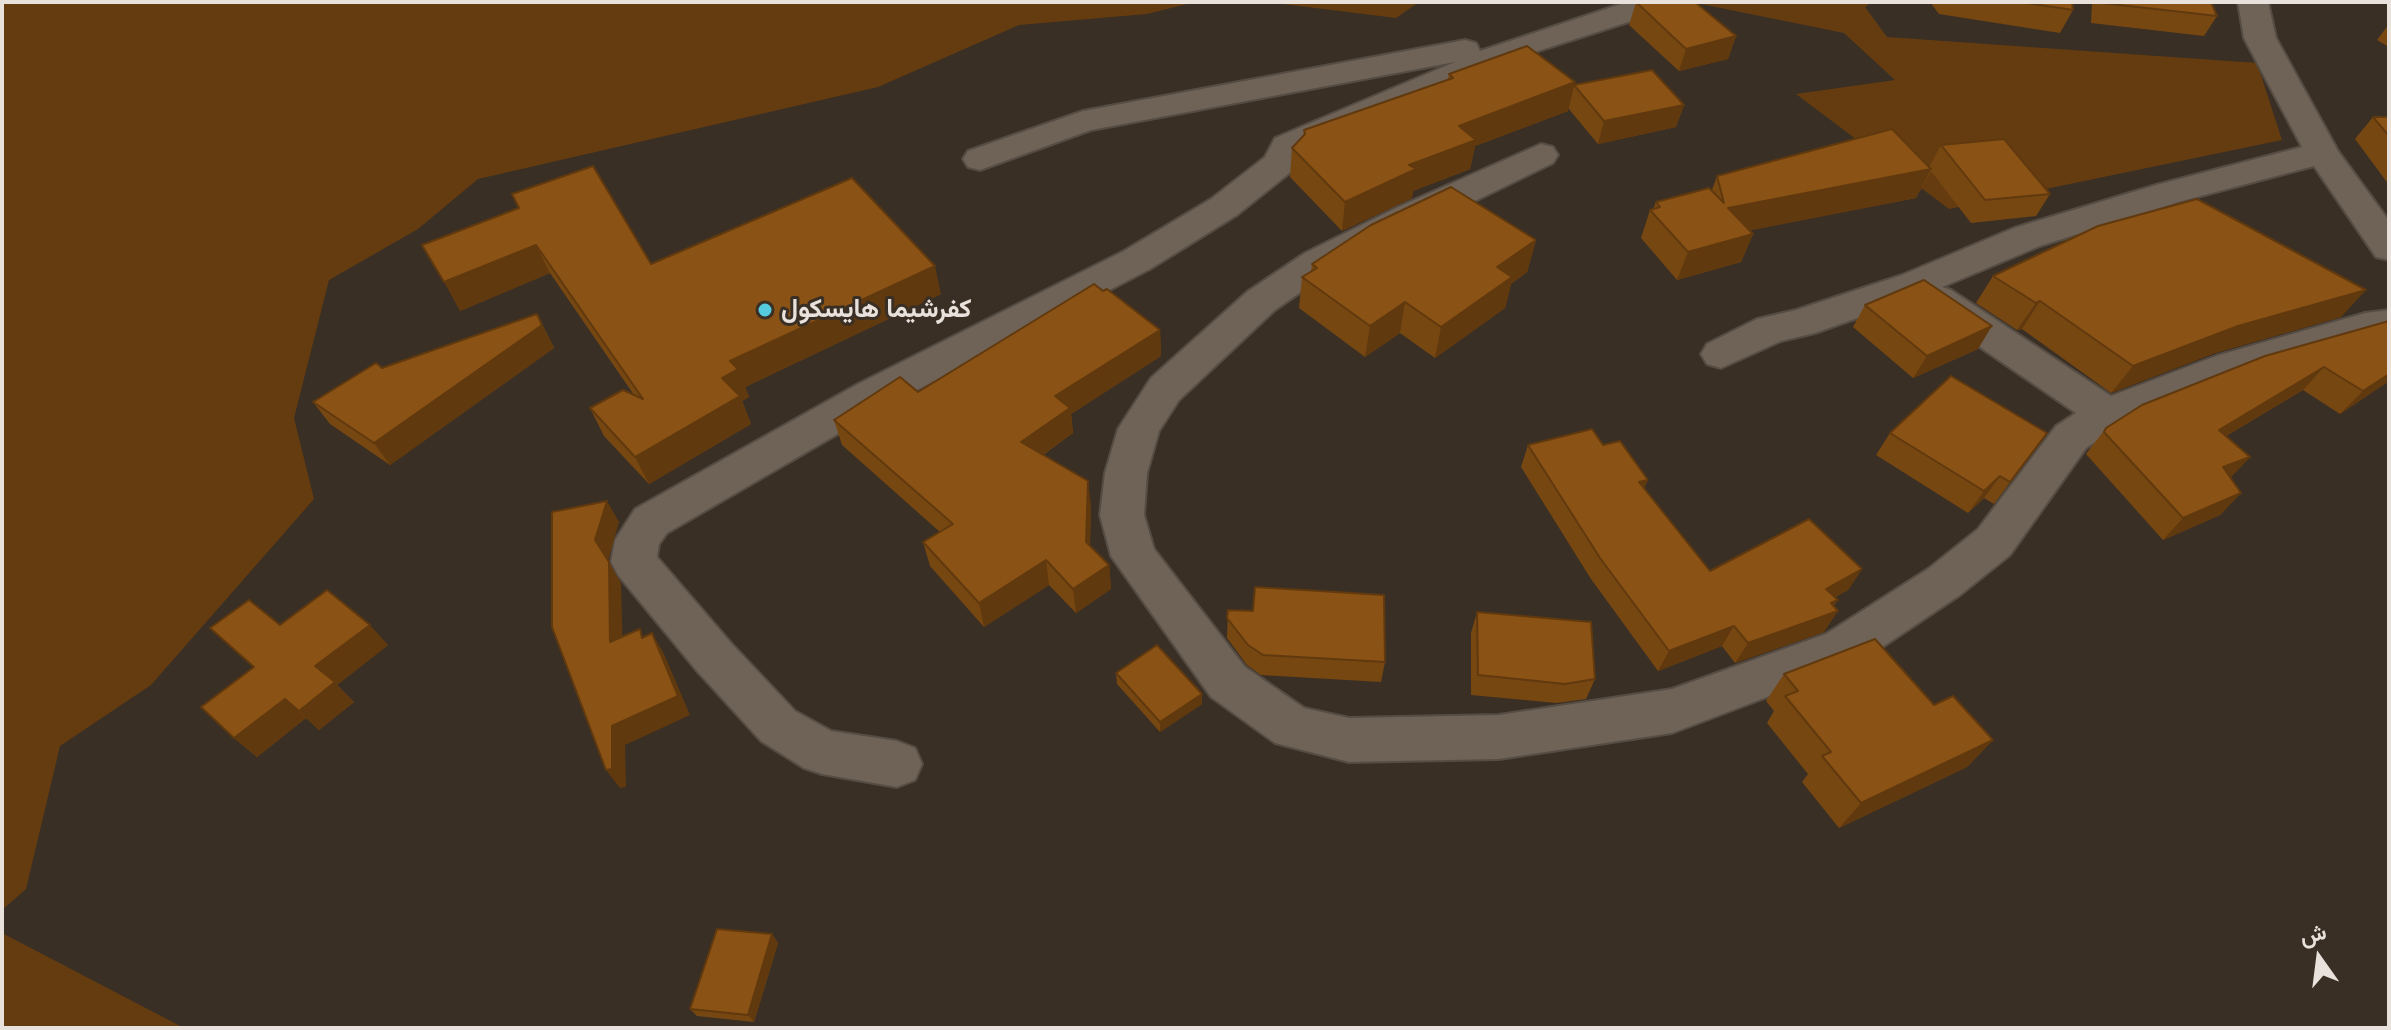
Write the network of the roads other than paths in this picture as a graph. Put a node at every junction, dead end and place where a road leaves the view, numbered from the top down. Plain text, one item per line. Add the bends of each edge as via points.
1 (1658, 2) edge
2 (2253, 2) edge
3 (1527, 44) junction
4 (2322, 153) junction
5 (1541, 155) dead end
6 (980, 159) dead end
7 (2389, 248) edge
8 (1915, 284) junction
9 (2389, 324) edge
10 (1721, 354) dead end
11 (2107, 414) junction
12 (897, 764) dead end

1 - 3 street
2 - 4 street via 2260,38
3 - 6 street via 1437,53 1083,121
3 - 12 street via 1287,146 1280,163 1224,207 1137,260 872,395 651,521 637,540 634,562 778,726 822,752
4 - 7 street
4 - 8 street via 2027,237
5 - 11 street via 1318,262 1261,301 1165,389 1139,429 1126,473 1122,515 1134,556 1228,682 1292,727 1349,740 1515,735 1672,711 1843,648 1944,582 1994,542 2071,437
8 - 10 street via 1771,329
8 - 11 street
9 - 11 street via 2230,366

